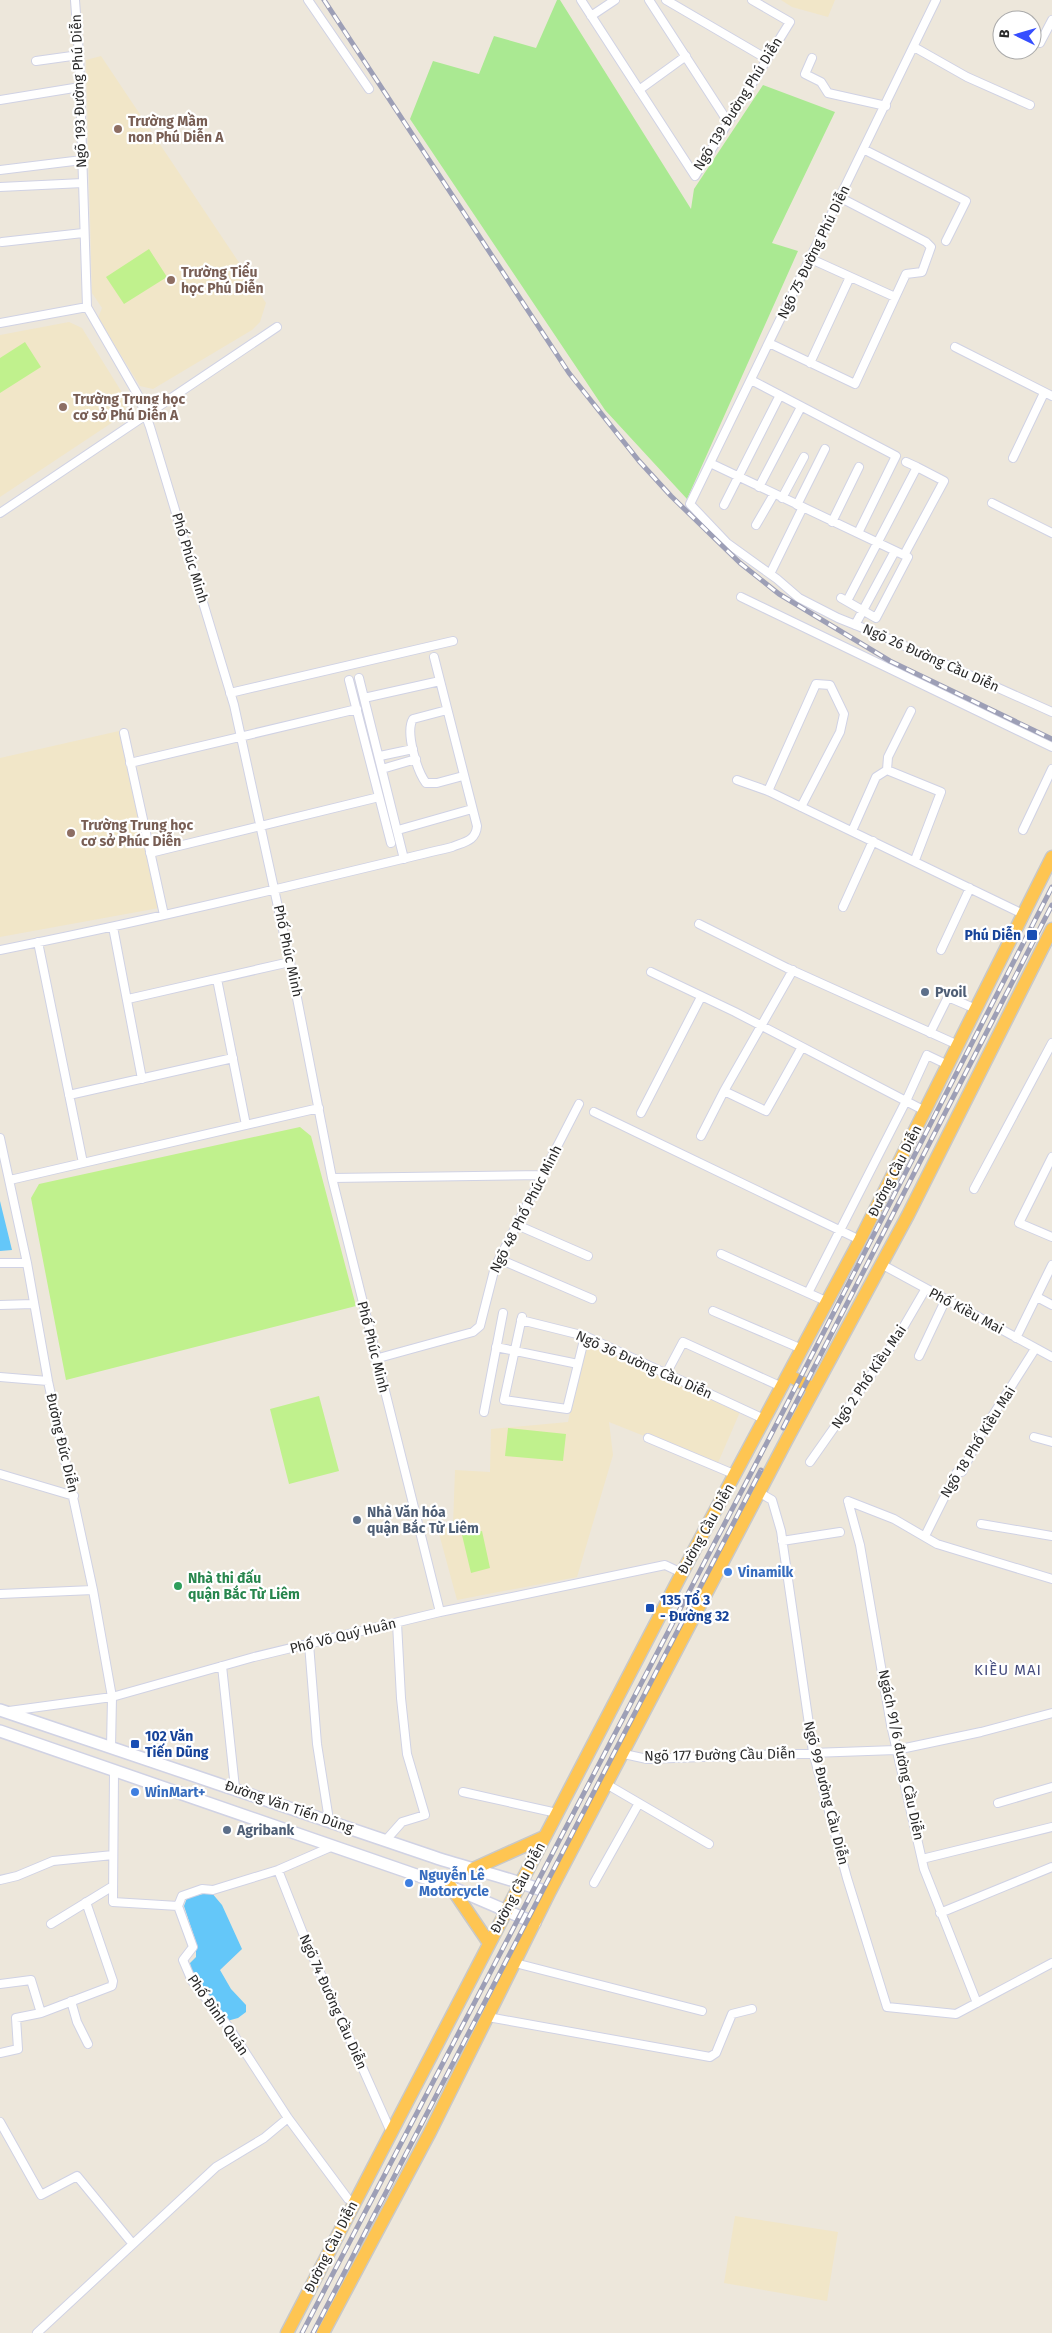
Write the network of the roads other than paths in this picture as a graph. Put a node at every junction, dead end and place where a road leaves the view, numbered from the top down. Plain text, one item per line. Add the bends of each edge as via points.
1 (75, 0) edge
2 (308, 0) edge
3 (580, 0) edge
4 (615, 0) edge
5 (649, 0) edge
6 (666, 0) edge
7 (752, 0) edge
8 (936, 0) edge
9 (591, 16) junction
10 (1052, 20) edge
11 (1042, 39) edge
12 (914, 47) junction
13 (79, 56) junction
14 (686, 56) junction
15 (812, 58) dead end
16 (767, 59) junction
17 (36, 61) dead end
18 (80, 87) junction
19 (369, 89) dead end
20 (639, 90) junction
21 (0, 100) edge
22 (1030, 105) dead end
23 (886, 106) junction
24 (728, 122) junction
25 (865, 150) junction
26 (82, 160) junction
27 (0, 170) edge
28 (83, 183) junction
29 (0, 187) edge
30 (841, 198) junction
31 (83, 233) junction
32 (946, 241) dead end
33 (2, 242) dead end
34 (811, 260) junction
35 (850, 277) junction
36 (895, 297) junction
37 (87, 307) junction
38 (0, 323) edge
39 (277, 327) dead end
40 (770, 343) junction
41 (955, 347) dead end
42 (810, 362) junction
43 (751, 380) junction
44 (1048, 394) edge
45 (780, 396) junction
46 (801, 406) junction
47 (145, 415) junction
48 (825, 449) dead end
49 (804, 457) dead end
50 (1013, 458) dead end
51 (906, 462) dead end
52 (710, 463) junction
53 (859, 466) dead end
54 (917, 467) junction
55 (739, 477) junction
56 (759, 487) junction
57 (774, 494) junction
58 (782, 498) junction
59 (992, 503) dead end
60 (724, 506) dead end
61 (800, 506) junction
62 (0, 513) edge
63 (832, 522) junction
64 (756, 525) dead end
65 (858, 533) junction
66 (1052, 534) edge
67 (877, 542) junction
68 (895, 550) junction
69 (904, 555) junction
70 (770, 574) junction
71 (741, 597) dead end
72 (862, 611) junction
73 (855, 625) junction
74 (453, 641) dead end
75 (434, 657) dead end
76 (359, 678) dead end
77 (349, 680) dead end
78 (440, 681) junction
79 (230, 692) junction
80 (364, 698) junction
81 (356, 709) junction
82 (447, 710) junction
83 (911, 711) dead end
84 (1052, 712) edge
85 (124, 733) dead end
86 (240, 736) junction
87 (1052, 747) edge
88 (413, 748) junction
89 (380, 756) junction
90 (416, 759) junction
91 (130, 763) junction
92 (382, 769) junction
93 (1052, 769) edge
94 (887, 770) junction
95 (463, 776) junction
96 (737, 780) dead end
97 (768, 791) junction
98 (379, 797) junction
99 (801, 807) junction
100 (472, 809) junction
101 (261, 827) junction
102 (398, 830) junction
103 (852, 830) junction
104 (1023, 830) dead end
105 (874, 841) junction
106 (391, 843) dead end
107 (150, 853) junction
108 (1052, 857) edge
109 (404, 858) junction
110 (915, 860) junction
111 (970, 888) junction
112 (275, 890) junction
113 (843, 907) dead end
114 (1023, 914) junction
115 (164, 916) junction
116 (699, 924) dead end
117 (113, 927) junction
118 (1052, 929) edge
119 (38, 942) junction
120 (0, 950) edge
121 (941, 950) dead end
122 (290, 962) junction
123 (793, 970) junction
124 (651, 972) dead end
125 (217, 979) junction
126 (700, 997) junction
127 (128, 999) junction
128 (976, 1009) junction
129 (762, 1026) junction
130 (930, 1033) junction
131 (1052, 1043) edge
132 (958, 1045) junction
133 (802, 1047) junction
134 (233, 1058) junction
135 (948, 1066) junction
136 (142, 1079) junction
137 (724, 1091) junction
138 (70, 1096) junction
139 (906, 1101) junction
140 (579, 1104) dead end
141 (319, 1108) junction
142 (925, 1111) junction
143 (594, 1112) dead end
144 (641, 1113) dead end
145 (246, 1125) junction
146 (701, 1136) dead end
147 (0, 1138) edge
148 (1, 1147) edge
149 (1052, 1157) edge
150 (83, 1163) junction
151 (543, 1175) junction
152 (332, 1178) junction
153 (10, 1180) junction
154 (974, 1189) dead end
155 (517, 1225) junction
156 (840, 1231) junction
157 (1052, 1237) edge
158 (860, 1240) junction
159 (721, 1254) dead end
160 (588, 1256) dead end
161 (499, 1259) junction
162 (0, 1263) edge
163 (27, 1263) junction
164 (881, 1264) junction
165 (1052, 1265) edge
166 (925, 1290) junction
167 (808, 1293) junction
168 (1037, 1297) junction
169 (592, 1299) dead end
170 (945, 1301) junction
171 (828, 1302) junction
172 (33, 1304) junction
173 (0, 1305) edge
174 (1052, 1305) edge
175 (713, 1310) dead end
176 (503, 1313) dead end
177 (585, 1336) junction
178 (1016, 1338) junction
179 (496, 1347) junction
180 (802, 1349) junction
181 (1035, 1349) junction
182 (514, 1350) junction
183 (918, 1356) dead end
184 (1052, 1357) edge
185 (376, 1359) junction
186 (578, 1364) junction
187 (666, 1374) junction
188 (788, 1375) junction
189 (0, 1377) edge
190 (48, 1381) junction
191 (782, 1387) junction
192 (814, 1389) junction
193 (484, 1412) dead end
194 (764, 1419) junction
195 (1034, 1437) dead end
196 (648, 1438) dead end
197 (1052, 1442) edge
198 (810, 1462) dead end
199 (0, 1474) edge
200 (736, 1475) junction
201 (760, 1493) junction
202 (74, 1496) junction
203 (982, 1524) dead end
204 (840, 1532) dead end
205 (924, 1536) junction
206 (1052, 1536) edge
207 (782, 1541) junction
208 (682, 1573) junction
209 (1052, 1579) edge
210 (93, 1590) junction
211 (0, 1594) edge
212 (440, 1612) junction
213 (397, 1622) junction
214 (309, 1644) junction
215 (222, 1666) junction
216 (112, 1698) junction
217 (2, 1711) edge
218 (1052, 1713) edge
219 (0, 1731) edge
220 (111, 1748) junction
221 (896, 1750) junction
222 (813, 1752) junction
223 (624, 1754) junction
224 (114, 1771) junction
225 (608, 1784) junction
226 (1052, 1787) edge
227 (235, 1788) junction
228 (463, 1792) dead end
229 (639, 1803) junction
230 (998, 1803) dead end
231 (557, 1812) junction
232 (329, 1820) junction
233 (1052, 1827) edge
234 (544, 1837) junction
235 (386, 1840) junction
236 (709, 1844) dead end
237 (333, 1846) junction
238 (113, 1854) junction
239 (922, 1859) junction
240 (1052, 1867) edge
241 (473, 1869) junction
242 (278, 1870) junction
243 (0, 1880) edge
244 (520, 1882) junction
245 (594, 1882) dead end
246 (113, 1886) junction
247 (452, 1887) junction
248 (549, 1893) junction
249 (86, 1902) junction
250 (178, 1906) junction
251 (506, 1910) junction
252 (940, 1912) junction
253 (535, 1923) junction
254 (51, 1924) dead end
255 (489, 1943) junction
256 (515, 1963) junction
257 (1052, 1963) edge
258 (0, 1984) edge
259 (71, 2001) junction
260 (976, 2003) junction
261 (752, 2009) dead end
262 (702, 2011) dead end
263 (41, 2013) junction
264 (488, 2017) junction
265 (88, 2044) dead end
266 (0, 2054) edge
267 (288, 2118) junction
268 (0, 2122) edge
269 (391, 2132) junction
270 (354, 2203) junction
271 (132, 2244) junction
272 (37, 2333) edge
273 (287, 2333) edge
274 (323, 2333) edge

1 - 13 street, Ngõ 193 Đường Phú Diễn
2 - 19 street
3 - 9 street, Ngõ 139 Đường Phú Diễn
4 - 9 street
5 - 14 street
6 - 16 street
7 - 16 street, Ngõ 139 Đường Phú Diễn via 790,22
8 - 12 street, Ngõ 75 Đường Phú Diễn
9 - 20 street, Ngõ 139 Đường Phú Diễn
10 - 11 street
12 - 22 street via 967,77
12 - 23 street, Ngõ 75 Đường Phú Diễn
13 - 17 street
13 - 18 street, Ngõ 193 Đường Phú Diễn
14 - 20 street
14 - 24 street
15 - 23 street via 805,74 821,82 828,93
16 - 24 street, Ngõ 139 Đường Phú Diễn
18 - 21 street
18 - 26 street, Ngõ 193 Đường Phú Diễn
20 - 24 street, Ngõ 139 Đường Phú Diễn via 695,176
23 - 25 street, Ngõ 75 Đường Phú Diễn
25 - 30 street, Ngõ 75 Đường Phú Diễn
25 - 32 street via 966,201
26 - 27 street
26 - 28 street, Ngõ 193 Đường Phú Diễn
28 - 29 street
28 - 31 street, Ngõ 193 Đường Phú Diễn
30 - 34 street, Ngõ 75 Đường Phú Diễn
30 - 36 street via 931,247 922,272 906,274
31 - 33 street
31 - 37 street, Ngõ 193 Đường Phú Diễn
34 - 35 street
34 - 40 street, Ngõ 75 Đường Phú Diễn
35 - 36 street
35 - 42 street
36 - 42 street via 855,384
37 - 38 street
37 - 47 street, Phố Phúc Minh
39 - 47 street
40 - 42 street
40 - 43 street, Ngõ 75 Đường Phú Diễn
41 - 44 street
43 - 45 street
43 - 52 street, Ngõ 75 Đường Phú Diễn
44 - 50 street
45 - 46 street
45 - 55 street
46 - 56 street
46 - 65 street via 896,456
47 - 62 street
47 - 79 street, Phố Phúc Minh
48 - 61 street
49 - 58 street
51 - 54 street
52 - 55 street
52 - 70 street, Ngõ 75 Đường Phú Diễn via 690,504 726,542
53 - 63 street
54 - 67 street
54 - 69 street via 944,481
55 - 56 street
55 - 60 street
56 - 57 street
57 - 58 street
57 - 64 street
58 - 61 street
59 - 66 street
61 - 63 street
61 - 70 street
63 - 65 street
65 - 67 street
67 - 68 street
67 - 72 street via 844,600
68 - 69 street
68 - 72 street, Ngõ 26 Đường Cầu Diễn
69 - 72 street via 908,557 876,618
70 - 73 street via 799,598
71 - 87 street
72 - 73 street, Ngõ 26 Đường Cầu Diễn
73 - 84 street, Ngõ 26 Đường Cầu Diễn
74 - 79 street
75 - 78 street
76 - 80 street
77 - 81 street
78 - 80 street
78 - 82 street
79 - 86 street, Phố Phúc Minh
80 - 89 street
81 - 86 street
81 - 98 street
82 - 88 street via 413,719 409,731
82 - 95 street
83 - 94 street via 888,757
85 - 91 street
86 - 91 street
86 - 101 street, Phố Phúc Minh
88 - 89 street
88 - 90 street
89 - 92 street
90 - 92 street
90 - 95 street via 426,783
91 - 107 street
92 - 102 street
93 - 104 street
94 - 103 street via 876,777
94 - 110 street via 941,792
95 - 100 street
96 - 97 street
97 - 99 street
97 - 99 street via 816,684 830,685 844,714 840,732
98 - 101 street
98 - 106 street
99 - 103 street
100 - 102 street
100 - 109 street via 477,826 471,840
101 - 107 street
101 - 112 street, Phố Phúc Minh
102 - 109 street
103 - 105 street
105 - 110 street
105 - 113 street
107 - 115 street
108 - 114 highway, Đường Cầu Diễn
109 - 112 street
110 - 111 street
111 - 114 street
111 - 121 street
112 - 115 street
112 - 122 street, Phố Phúc Minh
114 - 128 highway, Đường Cầu Diễn
115 - 117 street
116 - 123 street
117 - 119 street
117 - 127 street
118 - 164 highway
119 - 120 street
119 - 138 street
122 - 125 street
122 - 141 street, Phố Phúc Minh
123 - 129 street
123 - 130 street
124 - 126 street
125 - 127 street
125 - 134 street
126 - 129 street
126 - 144 street
127 - 136 street
128 - 130 street via 948,997
128 - 132 highway, Đường Cầu Diễn
129 - 133 street
129 - 137 street
130 - 132 street
131 - 154 street
132 - 135 highway, Đường Cầu Diễn
133 - 137 street via 766,1111
133 - 139 street
134 - 136 street
134 - 145 street
135 - 139 street via 927,1055
135 - 142 highway, Đường Cầu Diễn
136 - 138 street
137 - 146 street
138 - 150 street
139 - 142 street
139 - 156 street
140 - 151 street, Ngõ 48 Phố Phúc Minh
141 - 145 street
141 - 152 street, Phố Phúc Minh
142 - 158 highway, Đường Cầu Diễn
143 - 156 street
145 - 150 street
147 - 148 street, Đường Đức Diễn
148 - 153 street, Đường Đức Diễn
149 - 157 street via 1019,1223
150 - 153 street
151 - 152 street
151 - 155 street, Ngõ 48 Phố Phúc Minh
152 - 185 street, Phố Phúc Minh
153 - 163 street, Đường Đức Diễn
155 - 160 street
155 - 161 street, Ngõ 48 Phố Phúc Minh
156 - 158 street
156 - 167 street
158 - 171 highway, Đường Cầu Diễn
159 - 167 street
161 - 169 street
161 - 185 street, Ngõ 48 Phố Phúc Minh via 486,1294 480,1326 473,1332
162 - 163 street
163 - 172 street, Đường Đức Diễn
164 - 166 street, Phố Kiều Mai
164 - 192 highway
165 - 168 street
166 - 170 street, Phố Kiều Mai
166 - 198 street, Ngõ 2 Phố Kiều Mai via 897,1338
167 - 171 street
168 - 174 street
168 - 178 street
170 - 178 street, Phố Kiều Mai
170 - 183 street
171 - 180 highway, Đường Cầu Diễn
172 - 173 street
172 - 190 street, Đường Đức Diễn
175 - 180 street
176 - 179 street
177 - 182 street, Ngõ 36 Đường Cầu Diễn via 521,1318
177 - 186 street
177 - 187 street, Ngõ 36 Đường Cầu Diễn
178 - 181 street, Phố Kiều Mai
179 - 182 street
179 - 193 street
180 - 188 highway, Đường Cầu Diễn
181 - 184 street, Phố Kiều Mai
181 - 205 street, Ngõ 18 Phố Kiều Mai via 981,1434 962,1472 957,1472 949,1485
182 - 186 street
182 - 186 street via 504,1400 567,1409
185 - 212 street, Phố Phúc Minh
187 - 191 street via 683,1342
187 - 194 street, Ngõ 36 Đường Cầu Diễn
188 - 191 highway, Đường Cầu Diễn
188 - 192 highway
189 - 190 street
190 - 202 street, Đường Đức Diễn
191 - 194 highway, Đường Cầu Diễn
192 - 201 highway
194 - 200 highway, Đường Cầu Diễn
195 - 197 street
196 - 200 street
199 - 202 street
200 - 208 highway, Đường Cầu Diễn
201 - 207 street, Ngõ 99 Đường Cầu Diễn via 772,1500
201 - 223 highway
202 - 210 street, Đường Đức Diễn
203 - 206 street
204 - 207 street
205 - 209 street via 937,1544
205 - 221 street, Ngách 91/6 đường Cầu Diễn via 894,1519 848,1501 860,1545
207 - 222 street, Ngõ 99 Đường Cầu Diễn
208 - 212 street, Phố Võ Quý Huân via 665,1565
208 - 231 highway, Đường Cầu Diễn
210 - 211 street
210 - 216 street, Đường Đức Diễn
212 - 213 street, Phố Võ Quý Huân
213 - 214 street, Phố Võ Quý Huân
213 - 235 street via 407,1754 425,1815 402,1822
214 - 215 street, Phố Võ Quý Huân
214 - 232 street via 317,1744
215 - 216 street, Phố Võ Quý Huân
215 - 227 street
216 - 217 street, Phố Võ Quý Huân
216 - 220 street, Đường Đức Diễn
217 - 220 main road, Đường Văn Tiến Dũng
218 - 221 street, Ngõ 177 Đường Cầu Diễn
219 - 224 main road, Đường Văn Tiến Dũng
220 - 227 main road, Đường Văn Tiến Dũng
221 - 222 street, Ngõ 177 Đường Cầu Diễn
221 - 239 street, Ngách 91/6 đường Cầu Diễn
222 - 223 street, Ngõ 177 Đường Cầu Diễn via 647,1759
222 - 260 street, Ngõ 99 Đường Cầu Diễn via 887,2007 956,2014
223 - 225 highway
224 - 237 main road, Đường Văn Tiến Dũng
224 - 238 street
225 - 229 street
225 - 248 highway
226 - 230 street
227 - 232 main road, Đường Văn Tiến Dũng
228 - 231 street
229 - 236 street
229 - 245 street
231 - 234 highway, Đường Cầu Diễn
232 - 235 main road, Đường Văn Tiến Dũng
233 - 239 street
234 - 241 highway
234 - 244 highway, Đường Cầu Diễn
235 - 241 main road, Đường Văn Tiến Dũng
237 - 242 street
237 - 247 main road, Đường Văn Tiến Dũng
238 - 243 street via 53,1861
238 - 246 street
239 - 252 street, Ngách 91/6 đường Cầu Diễn
240 - 252 street
241 - 244 main road, Đường Văn Tiến Dũng
242 - 250 street via 182,1896
242 - 269 street, Ngõ 74 Đường Cầu Diễn
244 - 248 main road, Đường Văn Tiến Dũng
244 - 251 highway, Đường Cầu Diễn
246 - 249 street
246 - 250 street via 113,1902
247 - 251 main road, Đường Văn Tiến Dũng
247 - 255 highway
248 - 253 highway
249 - 254 street
249 - 259 street via 113,1984
250 - 267 street, Phố Đình Quán via 193,1947 183,1960 192,1981 228,2026
251 - 253 main road, Đường Văn Tiến Dũng
251 - 255 highway, Đường Cầu Diễn
252 - 260 street, Ngách 91/6 đường Cầu Diễn
253 - 256 highway
255 - 269 highway, Đường Cầu Diễn
256 - 262 street
256 - 264 highway
257 - 260 street
258 - 263 street via 31,1980
259 - 263 street
259 - 265 street
261 - 264 street via 732,2014 716,2053 710,2057
263 - 266 street via 16,2018 18,2049
264 - 274 highway
267 - 270 street, Phố Đình Quán
267 - 271 street via 264,2138 216,2167
268 - 271 street via 41,2195 78,2177
269 - 270 highway, Đường Cầu Diễn
270 - 273 highway, Đường Cầu Diễn
271 - 272 street

